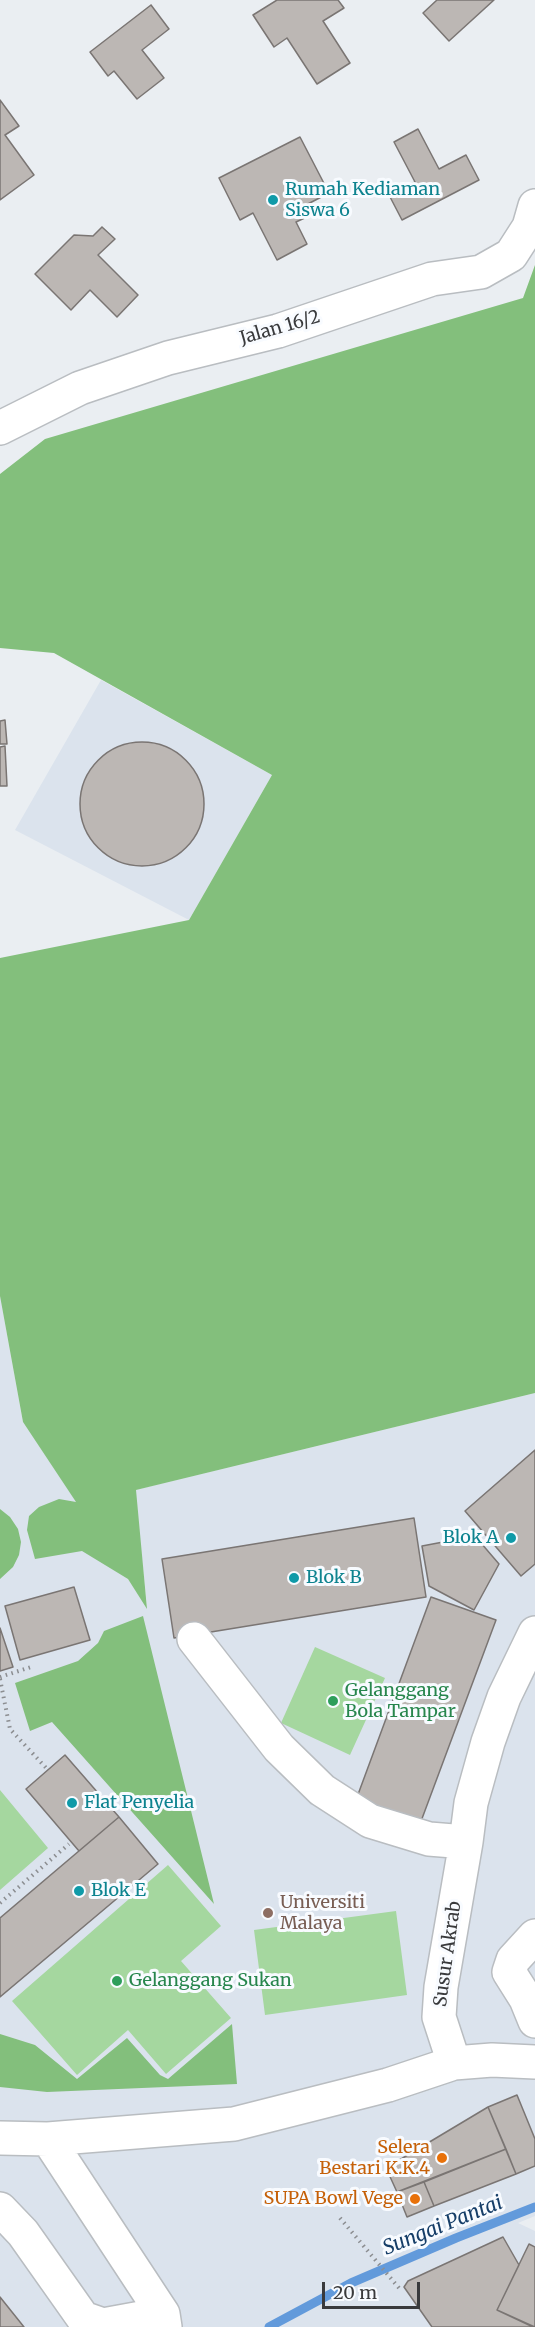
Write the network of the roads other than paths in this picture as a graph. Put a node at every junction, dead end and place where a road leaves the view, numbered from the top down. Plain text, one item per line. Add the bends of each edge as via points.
1 (535, 206) edge
2 (0, 428) edge
3 (535, 1633) edge
4 (194, 1639) dead end
5 (466, 1842) junction
6 (535, 1936) edge
7 (535, 2021) edge
8 (535, 2062) edge
9 (454, 2063) junction
10 (0, 2138) edge
11 (48, 2139) junction
12 (0, 2210) edge
13 (164, 2320) edge

1 - 2 street, Jalan 16/2 via 529,227 511,255 481,272 432,279 278,331 168,358 80,388
3 - 5 street, Susur Akrab via 504,1696 488,1742 471,1803
4 - 5 street via 279,1748 322,1790 370,1821 429,1839
5 - 9 street, Susur Akrab via 439,2017
6 - 7 street via 513,1960 509,1972
8 - 9 street
9 - 11 street via 388,2085 234,2124
10 - 11 street
11 - 13 street
12 - 13 street via 23,2233 83,2318 103,2325

